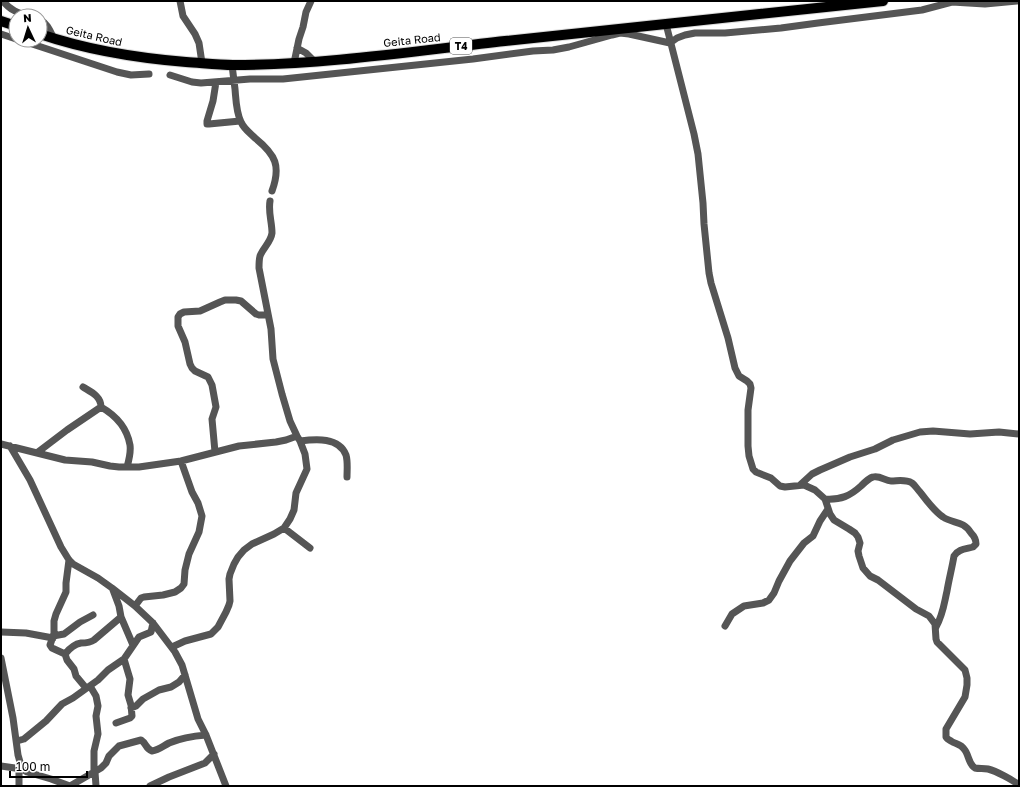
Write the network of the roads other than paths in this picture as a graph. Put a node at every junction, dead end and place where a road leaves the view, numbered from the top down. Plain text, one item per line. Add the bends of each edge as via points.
1 (180, 1) edge
2 (311, 1) edge
3 (883, 1) edge
4 (1017, 1) edge
5 (666, 24) junction
6 (48, 26) edge
7 (48, 37) edge
8 (54, 39) junction
9 (670, 43) junction
10 (44, 48) edge
11 (297, 48) junction
12 (315, 62) junction
13 (202, 63) junction
14 (294, 64) junction
15 (232, 65) junction
16 (148, 74) dead end
17 (170, 75) dead end
18 (234, 81) junction
19 (216, 82) junction
20 (240, 122) junction
21 (272, 191) dead end
22 (270, 201) dead end
23 (268, 315) junction
24 (83, 387) dead end
25 (101, 407) junction
26 (1019, 434) edge
27 (299, 439) junction
28 (1, 444) edge
29 (10, 446) junction
30 (38, 452) junction
31 (214, 452) junction
32 (181, 460) junction
33 (128, 467) junction
34 (347, 477) dead end
35 (800, 485) junction
36 (825, 499) junction
37 (828, 509) junction
38 (284, 528) junction
39 (310, 548) dead end
40 (69, 560) junction
41 (112, 588) junction
42 (135, 606) junction
43 (92, 616) dead end
44 (121, 617) junction
45 (153, 623) junction
46 (725, 626) dead end
47 (936, 627) junction
48 (1, 632) edge
49 (53, 637) junction
50 (133, 645) junction
51 (172, 647) junction
52 (65, 654) junction
53 (1, 658) edge
54 (124, 659) junction
55 (185, 676) junction
56 (88, 687) junction
57 (131, 708) junction
58 (116, 723) dead end
59 (206, 735) junction
60 (17, 742) junction
61 (214, 754) junction
62 (1, 766) edge
63 (21, 769) junction
64 (94, 772) junction
65 (1019, 785) edge
66 (19, 786) edge
67 (70, 786) edge
68 (96, 786) edge
69 (150, 786) edge
70 (226, 786) edge

1 - 13 street via 183,16 199,43
2 - 11 street
3 - 5 highway, Geita Road / T4
4 - 9 street via 985,4 952,2 922,10 781,28 695,33 677,38
5 - 9 street
5 - 12 highway, Geita Road / T4
6 - 8 street
7 - 8 highway, Geita Road / T4
8 - 13 highway, Geita Road / T4 via 124,55
9 - 18 street via 620,33 569,47 473,59 283,79
9 - 35 street via 698,154 709,273 735,368 751,388 747,427 751,464 756,472 771,478 780,486
10 - 16 street via 117,72 131,75
11 - 12 street
11 - 14 street
12 - 14 highway, Geita Road / T4
13 - 15 highway, Geita Road / T4
14 - 15 highway, Geita Road / T4
15 - 18 street
17 - 19 street via 192,82
18 - 19 street
18 - 20 street
19 - 20 street via 207,124
20 - 21 street via 274,157 276,170
22 - 23 street via 272,233 259,262
23 - 27 street via 273,359 290,421
23 - 31 street via 256,314 241,301 231,300 200,311 184,312 178,317 178,326 192,368 208,377 212,385 216,407 212,419
24 - 25 street via 97,396
25 - 30 street
25 - 33 street via 117,418 127,436 130,445
26 - 35 street via 920,432 893,440 820,470
27 - 31 street via 239,446
27 - 34 street via 324,440 339,445 346,455
27 - 38 street via 307,469 296,493 294,510
28 - 29 street
29 - 30 street
29 - 40 street via 30,480
30 - 33 street via 65,460
31 - 32 street
32 - 33 street via 151,466
32 - 42 street via 202,516 199,532 190,549 184,584 175,592 141,598
35 - 36 street via 808,486
36 - 37 street
36 - 47 street via 846,497 873,477 889,481 904,480 915,486 941,516 964,525 970,531 976,544 960,550 954,556 944,609
37 - 46 street via 813,536 790,561 769,600 744,606 732,614
37 - 47 street via 834,520 858,537 862,568 929,616
38 - 39 street
38 - 51 street via 252,544 238,557 229,579 229,605 214,632
40 - 41 street
40 - 49 street via 66,592 56,614
41 - 42 street
41 - 44 street
42 - 45 street
43 - 49 street via 64,634
44 - 50 street
44 - 52 street via 90,643 74,646
45 - 50 street via 150,633 139,637
45 - 51 street
47 - 65 street via 937,642 965,670 967,678 966,697 946,730 946,737 966,750 973,766 991,770
48 - 49 street
49 - 52 street via 51,646
50 - 54 street
51 - 55 street
52 - 56 street via 76,676
53 - 60 street
54 - 56 street
54 - 57 street via 130,679 128,695
55 - 57 street via 171,687 159,690
55 - 59 street via 195,712
56 - 60 street via 62,704 46,721
56 - 64 street via 96,696 98,706
57 - 58 street via 132,716
59 - 61 street
59 - 64 street via 181,738 152,752 141,740 123,745 115,749 106,763
60 - 63 street
61 - 69 street via 205,763
61 - 70 street
62 - 63 street
63 - 66 street
63 - 67 street
64 - 67 street
64 - 68 street

